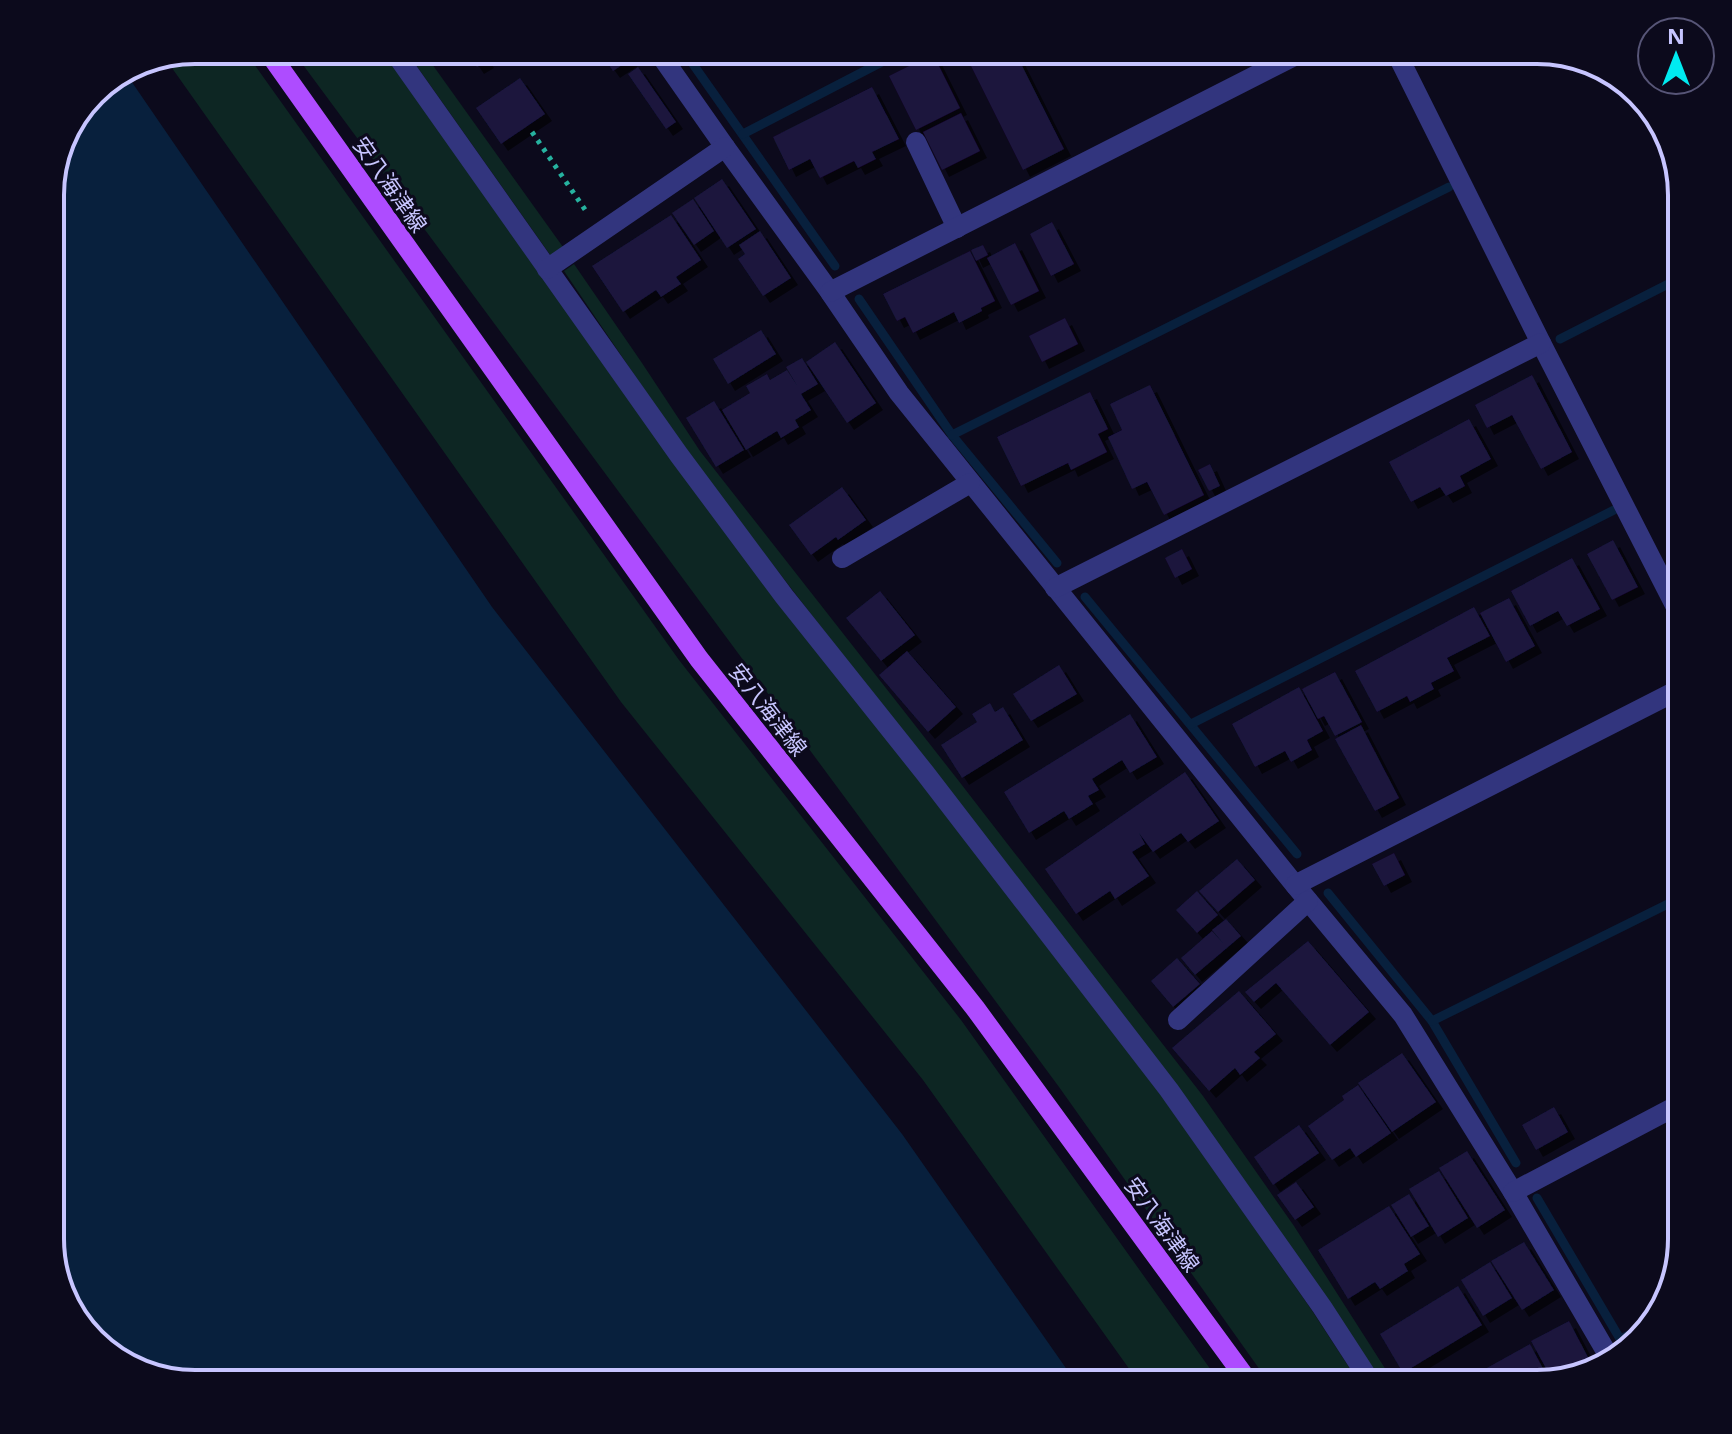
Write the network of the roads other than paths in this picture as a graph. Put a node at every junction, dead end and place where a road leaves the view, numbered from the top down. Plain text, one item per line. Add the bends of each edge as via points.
1 (277, 64) edge
2 (403, 64) edge
3 (667, 64) edge
4 (1279, 64) edge
5 (1402, 64) edge
6 (916, 142) dead end
7 (725, 147) junction
8 (957, 228) junction
9 (547, 269) junction
10 (830, 292) junction
11 (1541, 343) junction
12 (970, 483) junction
13 (842, 558) dead end
14 (1055, 588) junction
15 (1668, 592) edge
16 (1668, 696) edge
17 (1301, 893) junction
18 (1178, 1020) dead end
19 (1668, 1110) edge
20 (1513, 1192) junction
21 (1606, 1351) edge
22 (1240, 1370) edge
23 (1363, 1370) edge

1 - 22 main road, 安八海津線 via 699,659 975,1008
2 - 9 street
3 - 7 street
4 - 8 street
5 - 11 street
6 - 8 street
7 - 9 street
7 - 10 street
8 - 10 street
9 - 23 street via 784,596 1169,1090
10 - 12 street via 899,393
11 - 14 street
11 - 15 street
12 - 13 street
12 - 14 street
14 - 17 street
16 - 17 street
17 - 18 street
17 - 20 street via 1403,1015
19 - 20 street
20 - 21 street

